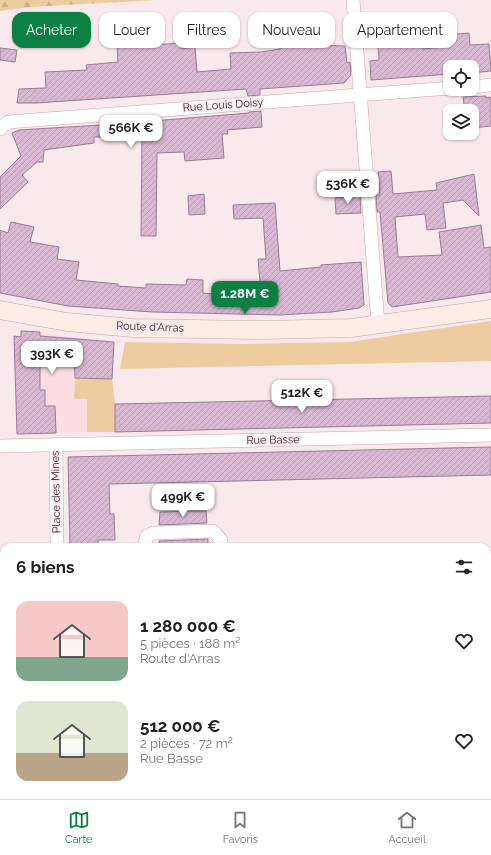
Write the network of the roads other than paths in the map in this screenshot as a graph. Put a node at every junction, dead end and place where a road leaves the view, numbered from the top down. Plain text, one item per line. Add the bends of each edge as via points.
1 (353, 0) edge
2 (491, 85) edge
3 (479, 86) edge
4 (443, 88) edge
5 (361, 94) junction
6 (0, 129) edge
7 (491, 309) edge
8 (0, 310) edge
9 (378, 324) junction
10 (491, 435) edge
11 (0, 446) edge
12 (56, 446) junction
13 (57, 543) edge
14 (145, 543) edge
15 (221, 543) edge

1 - 5 street
2 - 3 street
4 - 5 street, Rue Louis Doisy
5 - 6 street, Rue Louis Doisy via 8,122
5 - 9 street
7 - 9 main road, Route d'Arras
8 - 9 main road, Route d'Arras via 67,322 133,328 262,330 351,328
10 - 12 street, Rue Basse
11 - 12 street, Place des Mines
12 - 13 street, Place des Mines
14 - 15 street via 147,536 153,533 213,531

